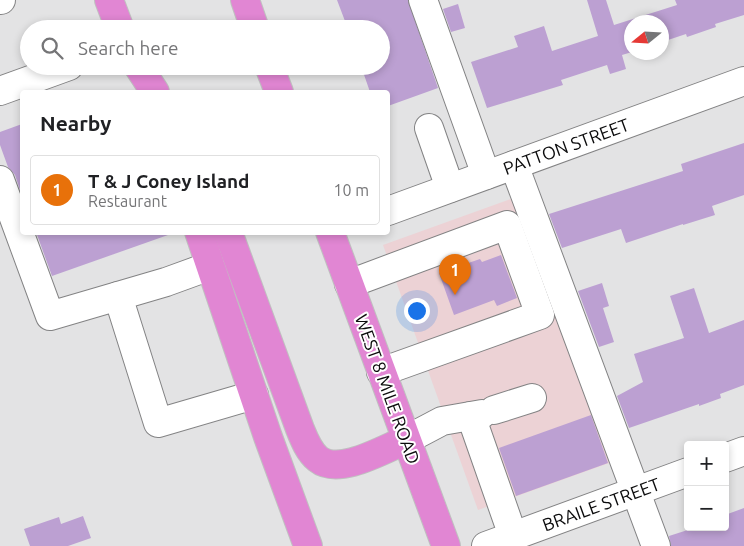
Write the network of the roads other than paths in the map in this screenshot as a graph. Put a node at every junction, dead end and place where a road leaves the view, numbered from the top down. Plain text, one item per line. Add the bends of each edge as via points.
1 (109, 0) edge
2 (245, 0) edge
3 (423, 0) edge
4 (117, 20) edge
5 (252, 20) edge
6 (44, 75) edge
7 (139, 75) edge
8 (143, 75) edge
9 (272, 75) edge
10 (744, 80) edge
11 (144, 90) edge
12 (154, 90) edge
13 (278, 90) edge
14 (0, 91) edge
15 (429, 127) dead end
16 (514, 165) junction
17 (486, 175) junction
18 (0, 180) edge
19 (450, 188) junction
20 (390, 210) edge
21 (20, 234) edge
22 (20, 235) edge
23 (200, 235) edge
24 (229, 235) edge
25 (331, 235) edge
26 (210, 266) junction
27 (349, 284) junction
28 (118, 296) junction
29 (381, 372) junction
30 (254, 395) junction
31 (532, 398) dead end
32 (482, 414) junction
33 (406, 440) junction
34 (744, 451) edge
35 (729, 457) edge
36 (684, 473) edge
37 (635, 491) junction
38 (514, 536) junction
39 (308, 546) edge
40 (446, 546) edge
41 (486, 546) edge
42 (656, 546) edge

1 - 4 highway
2 - 5 highway
3 - 17 street
6 - 14 street
7 - 11 highway
8 - 12 highway
9 - 13 highway
10 - 16 street, PATTON STREET
15 - 19 street
16 - 17 street, PATTON STREET
16 - 37 street
17 - 19 street, PATTON STREET
18 - 21 street
19 - 20 street, PATTON STREET
22 - 28 street via 50,316
23 - 26 highway
24 - 33 highway via 300,429 312,453 326,464 342,465
25 - 27 highway, WEST 8 MILE ROAD
26 - 28 street
26 - 30 highway
27 - 29 highway, WEST 8 MILE ROAD
27 - 29 street via 507,225 540,315
28 - 30 street via 158,423
29 - 33 highway, WEST 8 MILE ROAD
30 - 39 highway
31 - 32 street
32 - 33 street via 442,421
32 - 38 street
33 - 40 highway, WEST 8 MILE ROAD
34 - 35 street
36 - 37 street, BRAILE STREET
37 - 38 street, BRAILE STREET
37 - 42 street
38 - 41 street, BRAILE STREET

